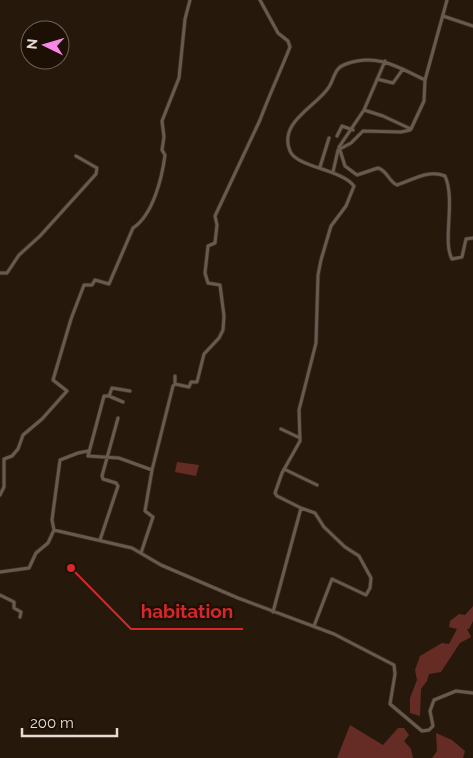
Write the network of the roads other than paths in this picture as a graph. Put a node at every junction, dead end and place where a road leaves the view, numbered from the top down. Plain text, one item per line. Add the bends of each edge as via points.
1 (190, 0) edge
2 (260, 0) edge
3 (448, 0) edge
4 (443, 16) junction
5 (473, 26) edge
6 (385, 61) junction
7 (403, 69) junction
8 (377, 79) junction
9 (425, 80) junction
10 (364, 110) junction
11 (411, 129) junction
12 (353, 130) junction
13 (337, 136) dead end
14 (328, 138) dead end
15 (340, 149) junction
16 (76, 156) dead end
17 (320, 167) junction
18 (334, 172) junction
19 (473, 238) edge
20 (0, 273) edge
21 (175, 376) dead end
22 (175, 384) junction
23 (130, 391) dead end
24 (109, 396) junction
25 (123, 402) dead end
26 (118, 418) dead end
27 (280, 429) dead end
28 (300, 438) junction
29 (88, 452) junction
30 (106, 457) junction
31 (284, 469) junction
32 (152, 470) junction
33 (317, 485) dead end
34 (0, 495) edge
35 (301, 508) junction
36 (54, 530) junction
37 (100, 540) junction
38 (141, 553) junction
39 (0, 572) edge
40 (0, 595) edge
41 (273, 612) junction
42 (20, 617) dead end
43 (314, 626) junction
44 (473, 693) edge

1 - 34 street via 179,78 162,122 165,155 150,204 141,224 133,228 109,284 95,280 92,285 84,285 54,380 67,391 23,435 12,456 4,459 4,487
2 - 22 street via 278,33 290,47 272,94 214,217 217,225 215,243 208,246 205,273 208,282 220,286 224,316 222,333 204,354 197,382 191,382 189,387
3 - 4 street
4 - 5 street
4 - 9 street
6 - 7 street
6 - 8 street
6 - 17 street via 341,66 328,88 292,126 288,143 294,157 300,162
7 - 8 street via 393,83
7 - 9 street
8 - 10 street
9 - 11 street via 424,101
10 - 11 street
10 - 12 street
11 - 15 street via 401,132 363,131
12 - 13 street via 341,126
12 - 15 street
14 - 17 street
15 - 18 street
15 - 19 street via 345,166 357,175 378,168 397,185 422,176 445,176 450,202 449,248 452,258 462,257 466,239
16 - 20 street via 95,166 96,174 19,255 8,272
17 - 18 street
18 - 28 street via 354,188 331,226 321,260 316,343 299,410
21 - 22 street
22 - 32 street
23 - 24 street via 112,388
24 - 25 street
24 - 29 street via 104,397
26 - 30 street
27 - 28 street
28 - 31 street
29 - 30 street via 89,457
29 - 36 street via 60,460 52,520
30 - 32 street via 120,458
30 - 37 street via 102,478 118,486
31 - 33 street
31 - 35 street via 276,495
32 - 38 street via 145,511 153,516
35 - 41 street
35 - 43 street via 316,513 324,527 358,555 371,578 366,595 332,579
36 - 37 street
36 - 39 street via 29,568
37 - 38 street
38 - 41 street via 161,565
40 - 42 street via 14,602 14,608 21,612
41 - 43 street
43 - 44 street via 394,665 390,704 422,731 432,728 430,711 434,700 456,691

